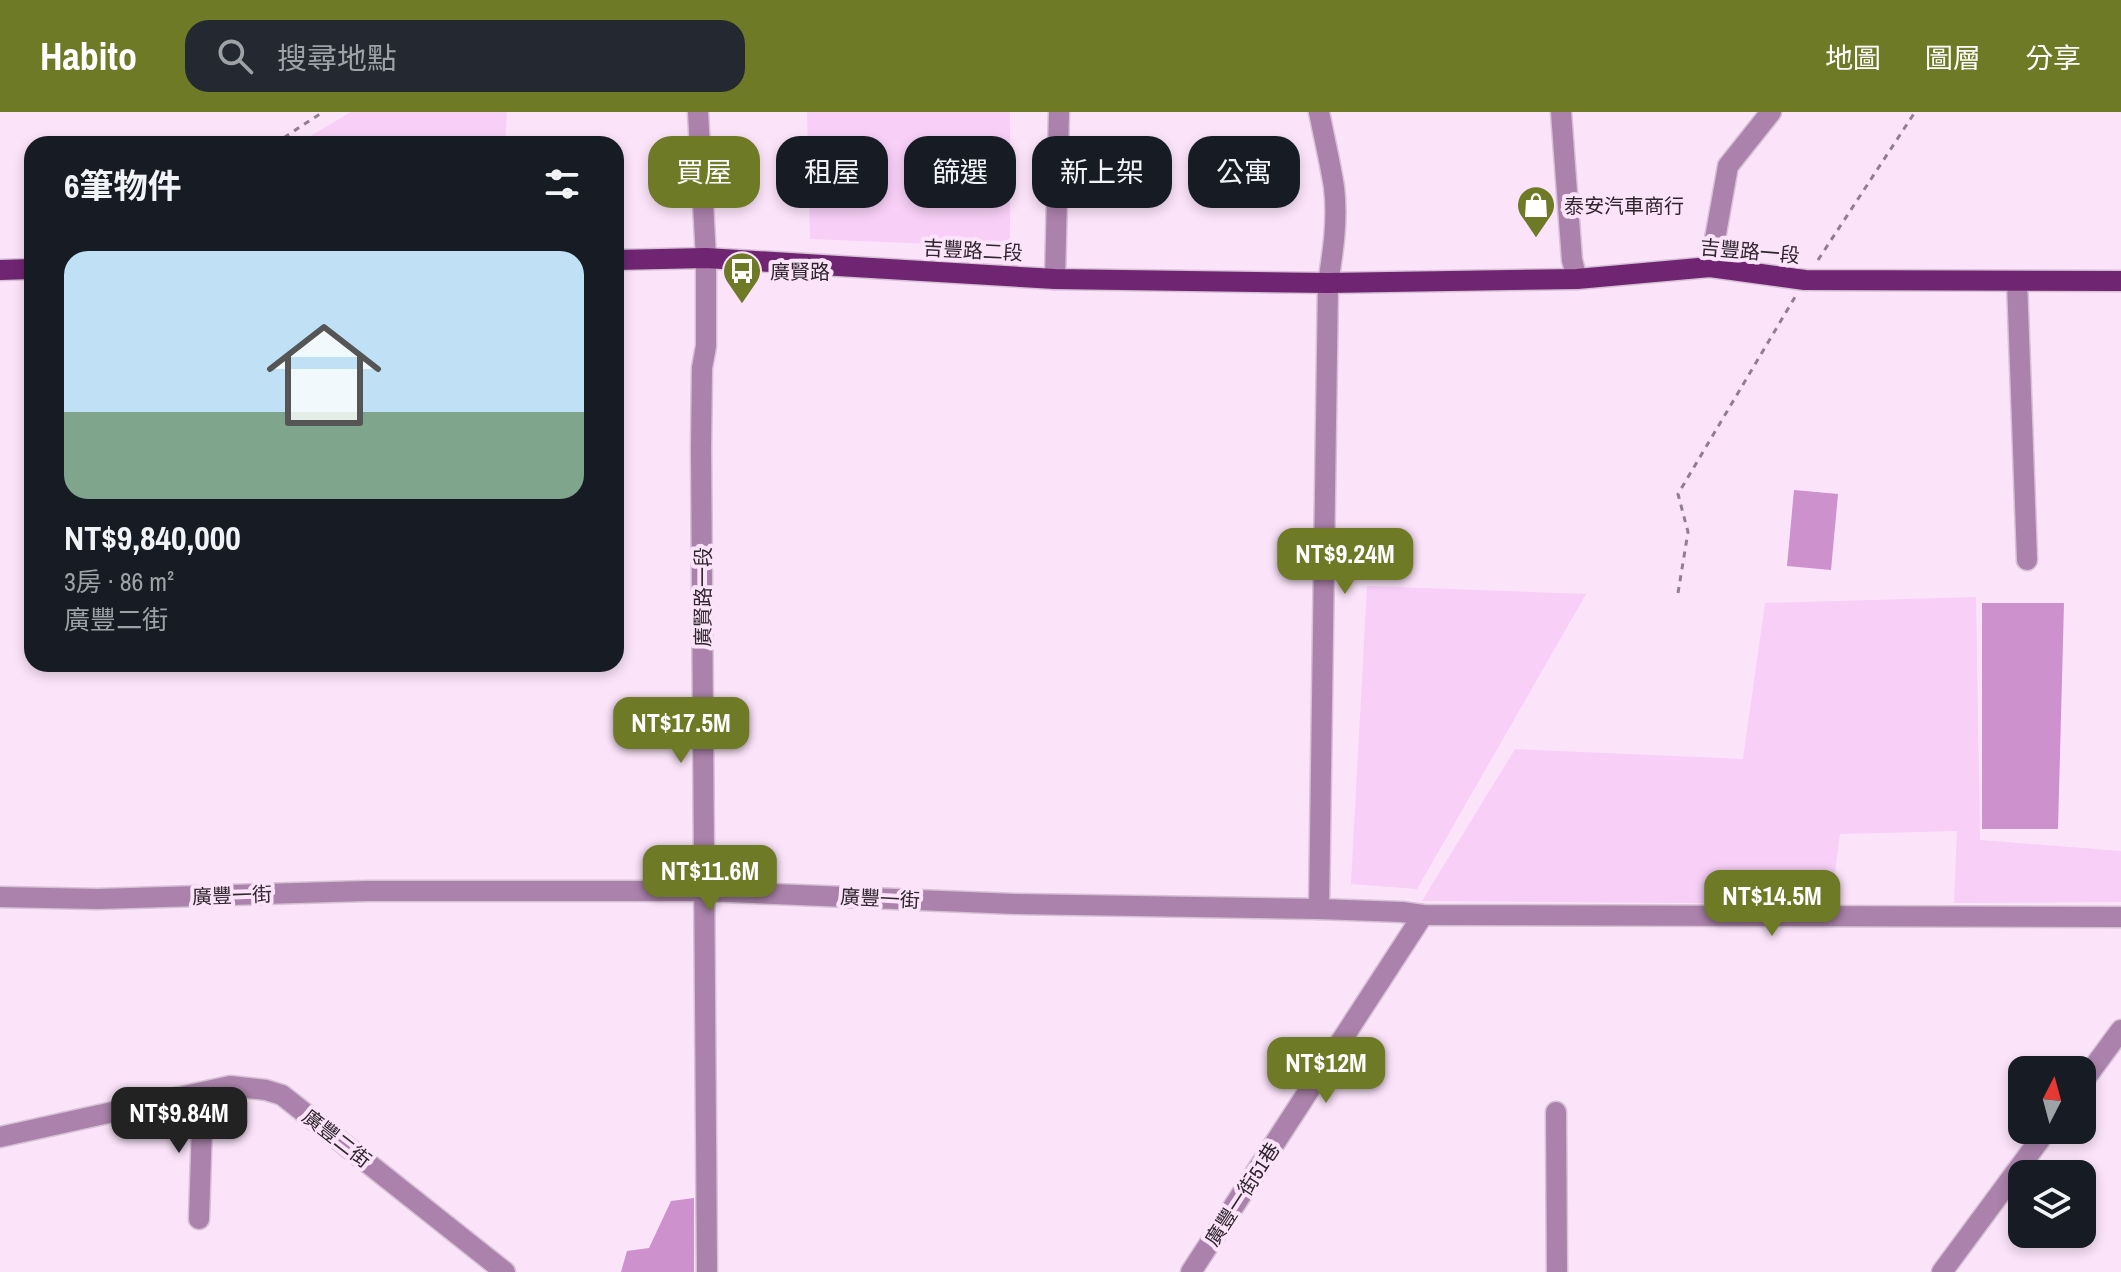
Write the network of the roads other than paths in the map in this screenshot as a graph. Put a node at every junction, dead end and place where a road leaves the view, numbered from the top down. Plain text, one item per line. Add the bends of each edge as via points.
1 (698, 112) edge
2 (1059, 112) edge
3 (1319, 112) edge
4 (1561, 112) edge
5 (1771, 112) edge
6 (706, 258) junction
7 (624, 260) edge
8 (1710, 267) junction
9 (24, 269) edge
10 (0, 270) edge
11 (1055, 279) junction
12 (1577, 279) junction
13 (2017, 281) junction
14 (2121, 281) edge
15 (1328, 283) junction
16 (2027, 560) dead end
17 (704, 891) junction
18 (0, 897) edge
19 (1319, 909) junction
20 (1423, 915) junction
21 (2121, 917) edge
22 (2121, 1030) edge
23 (2096, 1064) edge
24 (203, 1093) junction
25 (1556, 1112) dead end
26 (0, 1137) edge
27 (2037, 1144) edge
28 (199, 1219) dead end
29 (505, 1272) edge
30 (707, 1272) edge
31 (1191, 1272) edge
32 (1557, 1272) edge
33 (1942, 1272) edge

1 - 6 street, 廣賢路一段
2 - 11 street
3 - 15 street via 1334,189
4 - 12 street
5 - 8 street via 1728,166
6 - 7 main road, 吉豐路二段
6 - 11 main road, 吉豐路二段
6 - 17 street, 廣賢路一段 via 701,408
8 - 12 main road, 吉豐路一段
8 - 13 main road, 吉豐路一段 via 1805,280
9 - 10 main road
11 - 15 main road, 吉豐路二段
12 - 15 main road, 吉豐路一段
13 - 14 main road, 吉豐路一段
13 - 16 street
15 - 19 street
17 - 18 street, 廣豐一街
17 - 19 street, 廣豐一街
17 - 30 street, 廣賢路一段
19 - 20 street, 廣豐一街
20 - 21 street, 廣豐一街
20 - 31 street, 廣豐一街51巷
22 - 23 street
24 - 26 street, 廣豐二街
24 - 28 street
24 - 29 street, 廣豐二街 via 230,1086 282,1095
25 - 32 street
27 - 33 street

